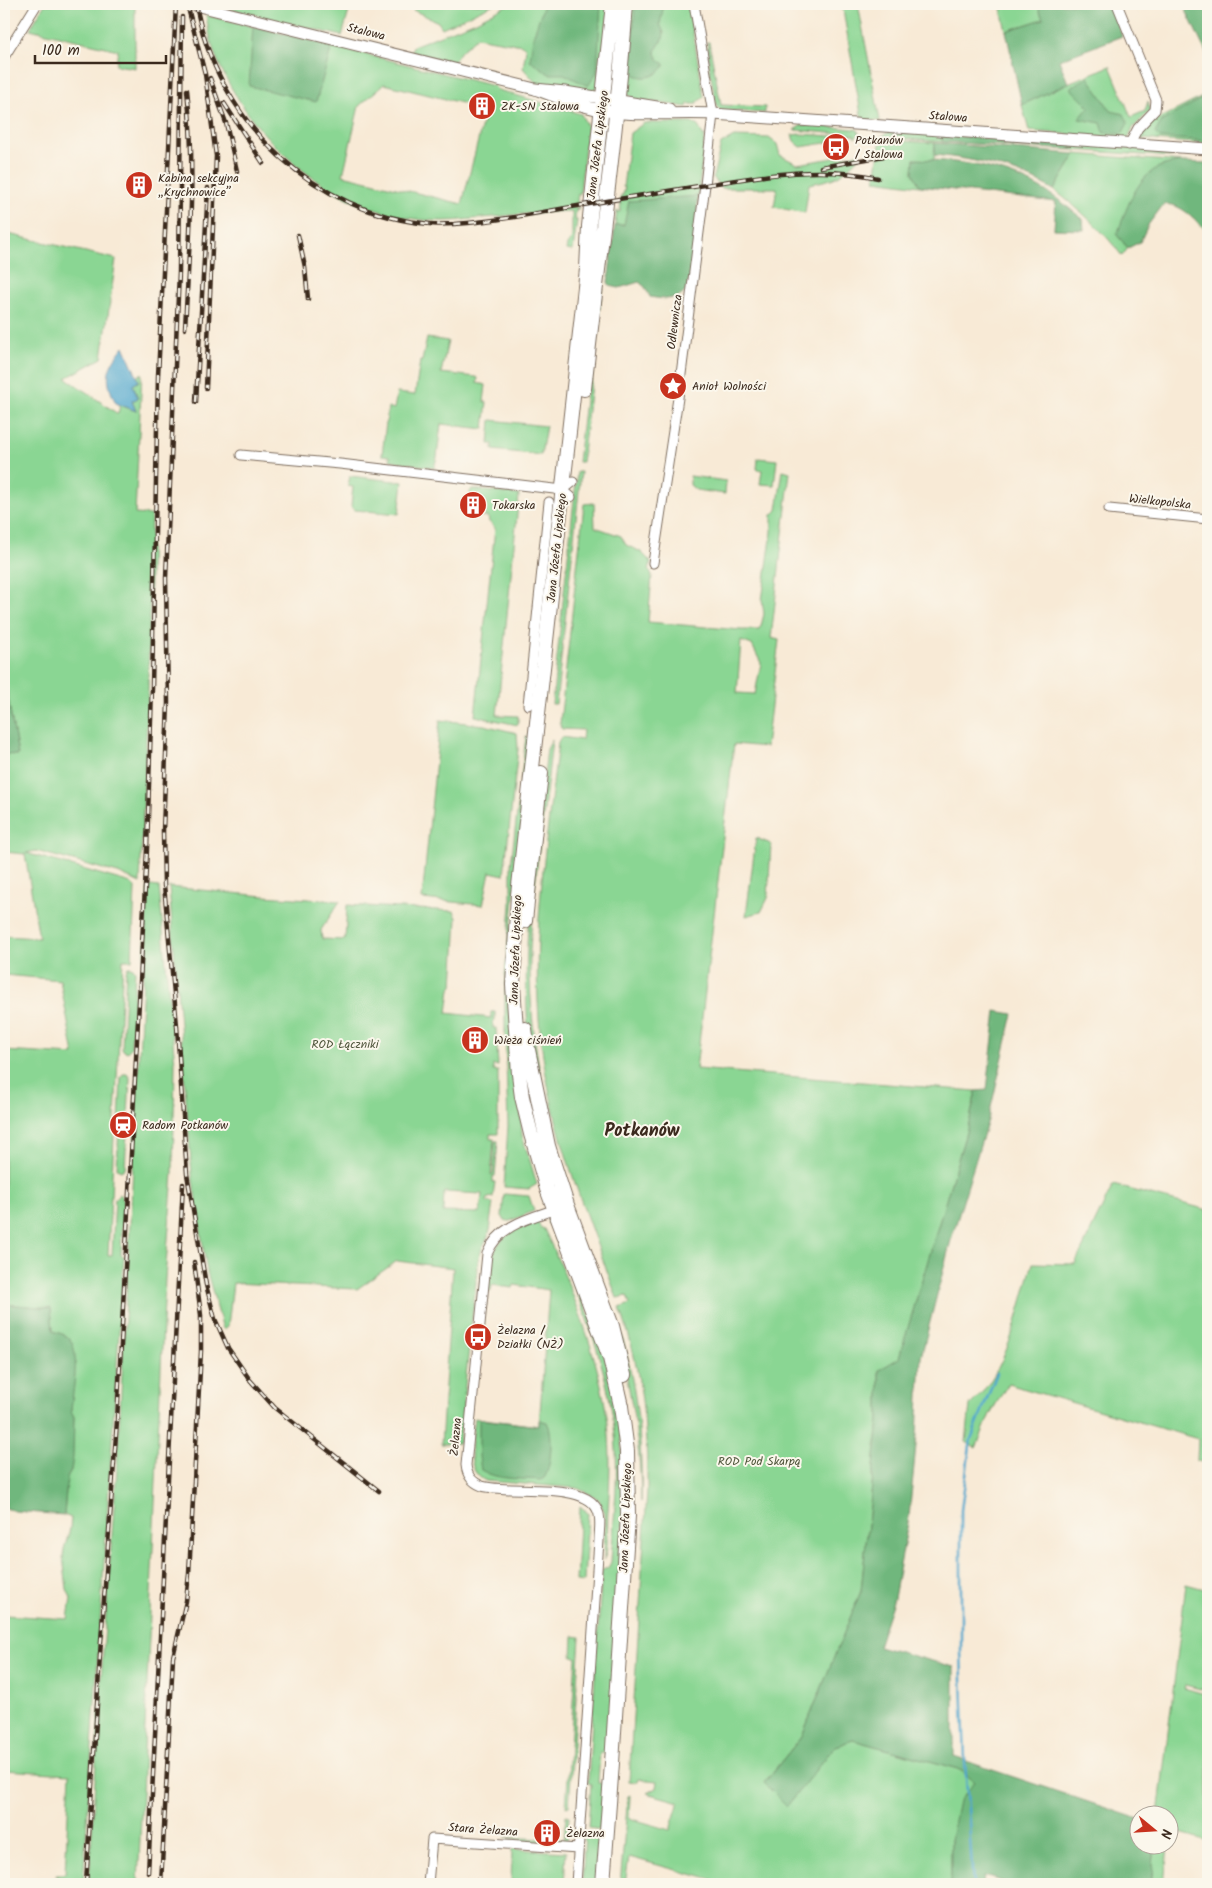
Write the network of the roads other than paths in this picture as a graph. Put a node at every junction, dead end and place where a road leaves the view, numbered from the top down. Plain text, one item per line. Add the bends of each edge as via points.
1 (37, 4) edge
2 (190, 4) edge
3 (613, 4) edge
4 (626, 4) edge
5 (694, 4) edge
6 (1117, 4) edge
7 (4, 57) edge
8 (610, 106) junction
9 (691, 113) junction
10 (712, 114) junction
11 (726, 115) junction
12 (711, 131) junction
13 (1129, 145) junction
14 (1208, 149) edge
15 (241, 455) dead end
16 (569, 490) junction
17 (550, 502) dead end
18 (1109, 509) dead end
19 (1208, 519) edge
20 (653, 563) dead end
21 (528, 705) dead end
22 (561, 1207) junction
23 (578, 1848) junction
24 (428, 1884) edge
25 (576, 1884) edge
26 (602, 1884) edge
27 (611, 1884) edge

1 - 7 street
2 - 8 street, Stalowa via 535,89 565,92
3 - 8 main road, Jana Józefa Lipskiego
4 - 8 main road, Jana Józefa Lipskiego
5 - 10 street, Odlewnicza
6 - 13 street via 1156,100 1155,110 1138,128
8 - 9 street, Stalowa
8 - 16 main road, Jana Józefa Lipskiego
9 - 10 street, Stalowa
9 - 12 street via 706,122
10 - 11 street, Stalowa
10 - 12 street, Odlewnicza
11 - 12 street
11 - 13 street, Stalowa
12 - 20 street, Odlewnicza via 678,398
13 - 14 street, Stalowa
15 - 16 street
16 - 22 main road, Jana Józefa Lipskiego via 518,895 514,970 521,1089 533,1143
17 - 21 street
18 - 19 street, Wielkopolska
22 - 23 street, Żelazna via 508,1227 487,1254 466,1465 470,1479 482,1486 579,1496 590,1500 599,1513
22 - 26 main road, Jana Józefa Lipskiego via 610,1358 627,1451 628,1516
22 - 27 main road, Jana Józefa Lipskiego via 614,1333 629,1396 637,1456 636,1538
23 - 24 street, Stara Żelazna via 432,1839
23 - 25 street, Żelazna

